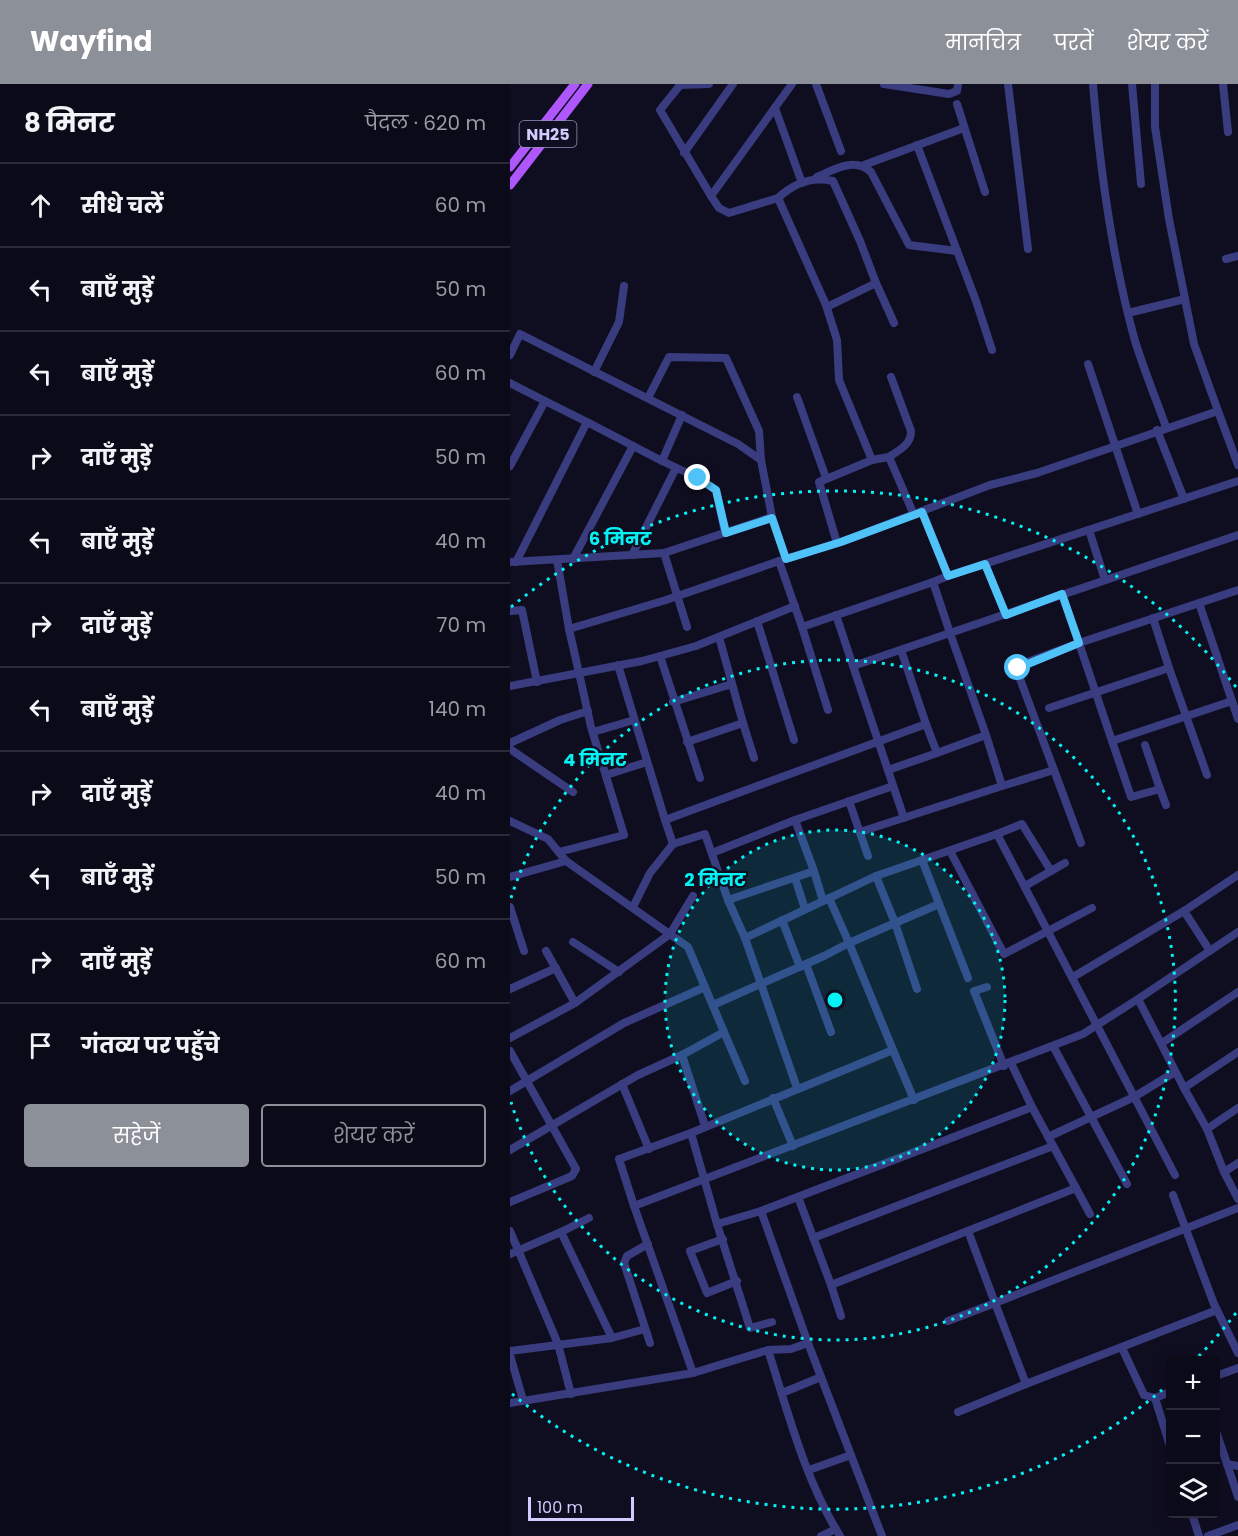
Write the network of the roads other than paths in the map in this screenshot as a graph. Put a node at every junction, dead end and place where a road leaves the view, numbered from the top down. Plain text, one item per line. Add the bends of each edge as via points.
1 (575, 84) edge
2 (588, 84) edge
3 (710, 84) edge
4 (734, 84) edge
5 (792, 84) edge
6 (816, 84) edge
7 (884, 84) edge
8 (958, 84) edge
9 (1008, 84) edge
10 (1093, 84) edge
11 (1132, 84) edge
12 (1155, 84) edge
13 (1223, 84) edge
14 (680, 85) edge
15 (957, 104) dead end
16 (775, 108) junction
17 (964, 128) junction
18 (1228, 132) dead end
19 (917, 146) junction
20 (841, 151) dead end
21 (684, 153) junction
22 (864, 165) junction
23 (510, 167) edge
24 (817, 177) junction
25 (801, 183) junction
26 (1141, 184) dead end
27 (510, 185) edge
28 (985, 192) dead end
29 (711, 196) junction
30 (778, 198) junction
31 (1028, 249) dead end
32 (957, 251) junction
33 (1238, 256) edge
34 (1226, 259) dead end
35 (876, 283) junction
36 (624, 286) dead end
37 (1185, 300) junction
38 (827, 308) junction
39 (1128, 313) junction
40 (894, 323) dead end
41 (992, 350) dead end
42 (510, 355) edge
43 (1088, 364) dead end
44 (594, 372) junction
45 (891, 377) dead end
46 (510, 383) edge
47 (797, 397) dead end
48 (648, 398) junction
49 (545, 401) junction
50 (1218, 411) junction
51 (682, 415) junction
52 (586, 422) junction
53 (1166, 427) junction
54 (1157, 430) junction
55 (633, 446) junction
56 (1115, 446) junction
57 (889, 457) junction
58 (761, 460) junction
59 (872, 460) junction
60 (662, 461) junction
61 (510, 465) edge
62 (1238, 465) edge
63 (676, 468) junction
64 (826, 478) junction
65 (1238, 481) edge
66 (1184, 499) junction
67 (922, 512) junction
68 (1138, 514) junction
69 (914, 515) junction
70 (772, 518) junction
71 (1089, 530) junction
72 (726, 533) junction
73 (1238, 535) edge
74 (837, 543) junction
75 (664, 553) junction
76 (632, 555) junction
77 (573, 559) junction
78 (557, 560) junction
79 (783, 560) junction
80 (513, 562) edge
81 (985, 564) junction
82 (948, 576) junction
83 (1105, 580) junction
84 (933, 582) junction
85 (1238, 590) edge
86 (1062, 594) junction
87 (677, 596) junction
88 (1199, 603) junction
89 (795, 606) junction
90 (510, 611) edge
91 (836, 615) junction
92 (1006, 615) junction
93 (1153, 618) junction
94 (757, 621) junction
95 (687, 627) dead end
96 (802, 627) junction
97 (569, 629) junction
98 (950, 633) junction
99 (719, 637) junction
100 (1079, 643) junction
101 (901, 650) junction
102 (660, 656) junction
103 (618, 665) junction
104 (853, 666) junction
105 (1169, 668) junction
106 (579, 673) junction
107 (537, 682) junction
108 (732, 684) junction
109 (510, 686) edge
110 (1096, 693) junction
111 (1232, 701) junction
112 (673, 702) junction
113 (1050, 708) dead end
114 (828, 710) dead end
115 (588, 711) junction
116 (1186, 718) junction
117 (1238, 719) edge
118 (634, 720) junction
119 (743, 723) junction
120 (926, 724) junction
121 (593, 732) junction
122 (986, 735) junction
123 (794, 740) dead end
124 (1112, 741) junction
125 (687, 742) junction
126 (877, 742) junction
127 (510, 743) edge
128 (1145, 745) dead end
129 (510, 748) edge
130 (937, 753) junction
131 (754, 758) dead end
132 (647, 762) junction
133 (888, 770) junction
134 (1053, 770) junction
135 (606, 775) junction
136 (1207, 775) dead end
137 (700, 778) dead end
138 (893, 786) junction
139 (1002, 786) junction
140 (1160, 789) junction
141 (573, 792) dead end
142 (849, 801) junction
143 (1166, 805) dead end
144 (904, 818) junction
145 (664, 820) junction
146 (795, 820) junction
147 (510, 821) edge
148 (860, 832) junction
149 (998, 834) junction
150 (1081, 843) dead end
151 (673, 844) junction
152 (950, 850) junction
153 (559, 852) junction
154 (712, 853) junction
155 (868, 856) dead end
156 (922, 860) junction
157 (566, 861) junction
158 (1065, 863) dead end
159 (814, 871) junction
160 (1051, 872) junction
161 (1238, 875) edge
162 (876, 876) junction
163 (510, 877) edge
164 (795, 878) junction
165 (1025, 886) junction
166 (693, 896) dead end
167 (826, 899) junction
168 (728, 900) junction
169 (939, 904) junction
170 (510, 907) edge
171 (633, 907) junction
172 (1092, 908) dead end
173 (805, 909) junction
174 (1184, 911) junction
175 (782, 920) junction
176 (895, 923) junction
177 (1050, 931) junction
178 (1238, 932) edge
179 (670, 933) junction
180 (745, 938) junction
181 (573, 942) dead end
182 (849, 943) junction
183 (524, 951) dead end
184 (546, 951) dead end
185 (1210, 951) junction
186 (803, 965) junction
187 (556, 968) junction
188 (619, 972) junction
189 (1073, 977) junction
190 (968, 978) dead end
191 (761, 983) junction
192 (705, 987) junction
193 (987, 987) dead end
194 (510, 989) edge
195 (917, 989) dead end
196 (1238, 992) edge
197 (1138, 999) junction
198 (575, 1003) junction
199 (713, 1005) junction
200 (1098, 1024) junction
201 (724, 1032) junction
202 (831, 1032) dead end
203 (510, 1038) edge
204 (1162, 1043) junction
205 (1053, 1046) junction
206 (893, 1050) junction
207 (510, 1051) edge
208 (1238, 1052) edge
209 (682, 1055) junction
210 (1007, 1064) junction
211 (1175, 1072) junction
212 (527, 1081) junction
213 (745, 1081) dead end
214 (622, 1084) junction
215 (797, 1088) junction
216 (1184, 1088) junction
217 (510, 1090) edge
218 (1134, 1097) junction
219 (773, 1098) junction
220 (914, 1100) junction
221 (1032, 1107) junction
222 (1238, 1108) edge
223 (1090, 1117) junction
224 (552, 1126) junction
225 (705, 1126) junction
226 (1207, 1129) junction
227 (691, 1133) junction
228 (1048, 1137) junction
229 (793, 1146) junction
230 (1053, 1146) junction
231 (649, 1149) junction
232 (510, 1150) edge
233 (1238, 1163) edge
234 (1224, 1172) junction
235 (1175, 1175) dead end
236 (706, 1179) junction
237 (1127, 1184) dead end
238 (1076, 1188) junction
239 (1173, 1195) dead end
240 (798, 1197) junction
241 (1238, 1199) edge
242 (510, 1202) edge
243 (634, 1206) junction
244 (1238, 1208) edge
245 (761, 1211) junction
246 (1090, 1214) dead end
247 (588, 1218) dead end
248 (717, 1224) junction
249 (1184, 1229) junction
250 (968, 1231) junction
251 (510, 1232) edge
252 (561, 1232) junction
253 (813, 1238) junction
254 (723, 1239) junction
255 (648, 1244) junction
256 (518, 1251) junction
257 (510, 1254) edge
258 (737, 1281) junction
259 (831, 1285) junction
260 (995, 1303) junction
261 (1217, 1310) junction
262 (841, 1316) dead end
263 (948, 1321) dead end
264 (772, 1322) dead end
265 (645, 1329) junction
266 (612, 1338) junction
267 (650, 1343) dead end
268 (808, 1343) junction
269 (558, 1344) junction
270 (1122, 1348) junction
271 (768, 1350) junction
272 (510, 1351) edge
273 (1238, 1353) edge
274 (510, 1355) edge
275 (1238, 1368) edge
276 (693, 1373) junction
277 (1220, 1374) edge
278 (821, 1377) junction
279 (1026, 1384) junction
280 (782, 1393) junction
281 (571, 1394) junction
282 (1166, 1394) edge
283 (1155, 1398) junction
284 (524, 1400) junction
285 (510, 1403) edge
286 (958, 1412) dead end
287 (1166, 1433) edge
288 (1220, 1445) edge
289 (851, 1455) junction
290 (1227, 1464) junction
291 (1238, 1466) edge
292 (809, 1470) junction
293 (1238, 1497) edge
294 (1193, 1518) edge
295 (1238, 1526) edge
296 (838, 1533) edge
297 (821, 1536) edge
298 (882, 1536) edge
299 (1199, 1536) edge
300 (1208, 1536) edge

1 - 23 main road, NH25
2 - 27 main road, NH25
3 - 14 street
4 - 21 street
5 - 16 street
6 - 20 street
7 - 8 street via 949,94 957,91
9 - 31 street
10 - 39 street via 1111,233
11 - 26 street
12 - 37 street via 1155,127
13 - 18 street
14 - 21 street via 660,110
15 - 17 street
16 - 25 street
16 - 29 street
17 - 19 street
17 - 28 street
19 - 22 street
19 - 32 street
21 - 29 street
22 - 24 street via 851,164
22 - 32 street via 909,245
24 - 25 street
24 - 35 street via 833,181
25 - 30 street
29 - 30 street via 719,208 729,213
30 - 38 street
32 - 41 street
33 - 34 street
35 - 38 street
35 - 40 street
36 - 44 street via 619,322
37 - 39 street
37 - 50 street via 1194,344
38 - 59 street via 837,340 839,381
39 - 53 street
42 - 44 street via 520,334
43 - 56 street
44 - 48 street
45 - 57 street via 911,439
46 - 49 street
47 - 64 street
48 - 51 street
48 - 58 street via 669,357 726,358 759,431
49 - 52 street
49 - 61 street
50 - 53 street
50 - 62 street
51 - 58 street
51 - 60 street
52 - 55 street
52 - 80 street
53 - 54 street
54 - 56 street
54 - 66 street
55 - 60 street
55 - 77 street
56 - 67 street via 990,485
56 - 68 street
57 - 59 street
57 - 69 street
58 - 70 street
59 - 64 street
60 - 63 street
63 - 72 street via 716,490
63 - 76 street
64 - 74 street via 819,482
65 - 66 street
66 - 68 street
67 - 69 street
67 - 82 street
68 - 71 street
69 - 74 street
70 - 72 street
70 - 79 street
71 - 81 street
71 - 83 street
72 - 75 street
73 - 83 street
74 - 79 street
75 - 76 street
75 - 87 street
76 - 77 street
77 - 78 street
78 - 80 street
78 - 97 street
79 - 87 street
79 - 89 street
81 - 82 street
81 - 92 street
82 - 84 street
83 - 86 street
84 - 91 street
84 - 98 street
85 - 88 street
86 - 92 street
86 - 100 street
87 - 95 street
87 - 97 street
88 - 93 street
88 - 111 street
89 - 94 street
89 - 96 street
90 - 107 street via 522,609
91 - 96 street
91 - 104 street
92 - 98 street
93 - 100 street
93 - 105 street
94 - 99 street
94 - 123 street
96 - 114 street
97 - 106 street
98 - 101 street
98 - 122 street
99 - 102 street
99 - 108 street
100 - 110 street
100 - 134 street via 1022,664 1017,671
101 - 104 street
101 - 120 street
102 - 103 street
102 - 112 street
103 - 106 street
103 - 118 street
104 - 126 street
105 - 110 street
105 - 116 street
106 - 107 street
106 - 115 street
107 - 109 street
108 - 112 street
108 - 119 street
110 - 113 street
110 - 124 street
111 - 116 street
111 - 117 street
112 - 125 street
115 - 121 street
115 - 127 street
116 - 124 street
116 - 136 street
118 - 121 street
118 - 132 street
119 - 125 street
119 - 131 street
120 - 126 street
120 - 130 street
121 - 135 street
122 - 130 street
122 - 139 street
124 - 140 street via 1131,797
125 - 137 street
126 - 133 street
126 - 145 street
128 - 140 street
129 - 141 street
130 - 133 street
132 - 135 street
132 - 145 street
133 - 138 street
134 - 139 street
134 - 150 street
135 - 153 street via 624,835
138 - 142 street
138 - 144 street
139 - 144 street
140 - 143 street
142 - 146 street
142 - 148 street
144 - 148 street
145 - 151 street
146 - 154 street
146 - 159 street
147 - 153 street via 548,839
148 - 155 street
149 - 152 street
149 - 160 street via 1022,824
149 - 165 street
151 - 154 street via 705,834
151 - 171 street via 650,873
152 - 156 street
152 - 177 street via 1004,954
153 - 157 street
154 - 168 street
156 - 162 street
156 - 169 street
157 - 163 street
157 - 171 street
158 - 160 street
159 - 164 street
159 - 167 street
160 - 165 street
161 - 174 street
162 - 167 street
162 - 176 street
164 - 168 street
164 - 173 street
165 - 177 street
166 - 179 street
167 - 173 street
167 - 182 street
168 - 180 street
169 - 176 street
169 - 190 street
170 - 183 street
171 - 179 street
172 - 177 street
173 - 175 street
174 - 185 street
174 - 189 street
175 - 180 street
175 - 186 street
176 - 182 street
176 - 195 street
177 - 189 street
178 - 185 street
179 - 188 street
179 - 192 street via 688,947
180 - 191 street
181 - 188 street
182 - 186 street
182 - 206 street
184 - 187 street
185 - 197 street
186 - 191 street
186 - 202 street
187 - 194 street
187 - 198 street
188 - 198 street
189 - 200 street
191 - 199 street
191 - 215 street
192 - 199 street
192 - 212 street via 624,1023
193 - 210 street via 974,992
196 - 204 street
197 - 200 street
197 - 204 street
198 - 203 street
199 - 201 street
200 - 205 street
200 - 218 street
201 - 209 street
201 - 213 street
204 - 211 street
205 - 210 street
205 - 223 street
206 - 215 street
206 - 220 street
207 - 212 street
208 - 216 street
209 - 214 street
209 - 225 street
210 - 220 street
210 - 221 street
211 - 216 street
211 - 218 street
212 - 217 street
212 - 224 street
214 - 224 street
214 - 231 street
215 - 219 street
216 - 226 street
218 - 223 street
218 - 235 street
219 - 225 street
219 - 229 street
220 - 229 street
221 - 228 street
221 - 240 street
222 - 226 street
223 - 228 street
223 - 237 street
224 - 232 street
224 - 242 street via 576,1169 572,1176
225 - 227 street
226 - 234 street
227 - 231 street
227 - 236 street
228 - 230 street
229 - 236 street
230 - 238 street
230 - 253 street
231 - 243 street via 619,1159
233 - 234 street
234 - 241 street
236 - 243 street
236 - 248 street
238 - 246 street
238 - 250 street
239 - 249 street
240 - 245 street
240 - 253 street
243 - 255 street
244 - 249 street
245 - 248 street
245 - 268 street
247 - 252 street
248 - 254 street
249 - 260 street
249 - 261 street
250 - 259 street
250 - 260 street
251 - 256 street
252 - 256 street
252 - 266 street
253 - 259 street
254 - 258 street
254 - 258 street via 690,1251 707,1293
255 - 265 street via 627,1256 624,1263
255 - 276 street
256 - 257 street
256 - 269 street
258 - 264 street via 750,1328
259 - 262 street
260 - 263 street
260 - 279 street
261 - 270 street
261 - 273 street
265 - 266 street
265 - 267 street
266 - 269 street
268 - 271 street
268 - 278 street
269 - 272 street
269 - 281 street
270 - 279 street
270 - 283 street via 1144,1395
271 - 276 street
271 - 280 street
274 - 284 street
275 - 277 street
276 - 281 street
278 - 280 street
278 - 289 street
279 - 286 street
280 - 292 street
281 - 284 street
282 - 283 street
283 - 287 street
284 - 285 street
288 - 290 street
289 - 292 street
289 - 298 street
290 - 291 street
290 - 293 street
292 - 296 street
294 - 299 street
295 - 300 street
296 - 297 street

